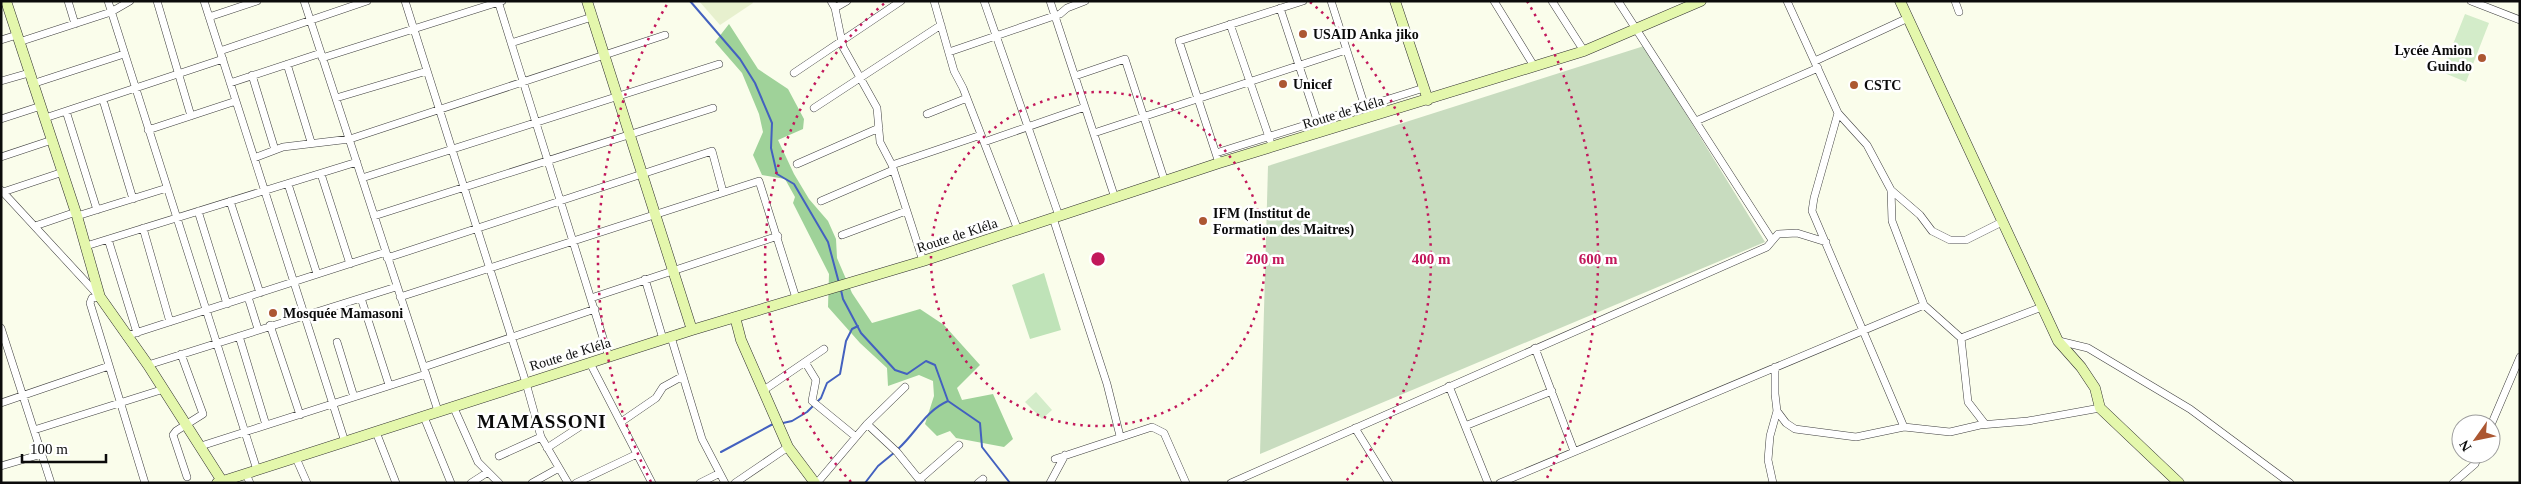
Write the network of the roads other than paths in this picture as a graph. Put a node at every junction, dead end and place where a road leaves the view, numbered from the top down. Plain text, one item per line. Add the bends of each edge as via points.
1 (6, 1) edge
2 (68, 1) edge
3 (108, 1) edge
4 (130, 1) edge
5 (157, 1) edge
6 (204, 1) edge
7 (257, 1) edge
8 (304, 1) edge
9 (366, 1) edge
10 (405, 1) edge
11 (587, 1) edge
12 (831, 1) edge
13 (847, 1) edge
14 (901, 1) edge
15 (934, 1) edge
16 (984, 1) edge
17 (1050, 1) edge
18 (1085, 1) edge
19 (1303, 1) edge
20 (1331, 1) edge
21 (1395, 1) edge
22 (1494, 1) edge
23 (1552, 1) edge
24 (1618, 1) edge
25 (1701, 1) edge
26 (1787, 1) edge
27 (1900, 1) edge
28 (1955, 1) edge
29 (2471, 1) edge
30 (500, 2) edge
31 (835, 8) junction
32 (1280, 8) junction
33 (111, 12) junction
34 (1959, 12) dead end
35 (1055, 16) junction
36 (209, 17) junction
37 (592, 17) junction
38 (1908, 18) junction
39 (2520, 20) edge
40 (310, 21) junction
41 (76, 24) junction
42 (1230, 24) junction
43 (941, 26) junction
44 (413, 29) junction
45 (1638, 29) junction
46 (665, 35) dead end
47 (996, 35) junction
48 (18, 39) junction
49 (1, 40) edge
50 (842, 41) junction
51 (511, 43) junction
52 (1346, 50) junction
53 (1584, 50) junction
54 (220, 51) junction
55 (949, 52) junction
56 (124, 54) junction
57 (321, 55) junction
58 (604, 55) junction
59 (223, 59) junction
60 (287, 64) junction
61 (719, 64) dead end
62 (1299, 64) junction
63 (1816, 64) junction
64 (1534, 66) junction
65 (427, 71) junction
66 (29, 73) junction
67 (794, 73) dead end
68 (179, 74) junction
69 (252, 76) junction
70 (1075, 76) junction
71 (860, 78) junction
72 (1, 81) edge
73 (523, 81) junction
74 (1249, 81) junction
75 (230, 83) junction
76 (32, 84) junction
77 (136, 88) junction
78 (1424, 88) junction
79 (617, 96) junction
80 (336, 98) junction
81 (967, 98) junction
82 (1197, 99) junction
83 (102, 100) junction
84 (1428, 100) junction
85 (236, 102) junction
86 (40, 106) junction
87 (1085, 107) junction
88 (713, 108) dead end
89 (814, 108) dead end
90 (1365, 108) junction
91 (439, 110) junction
92 (66, 111) junction
93 (1838, 113) junction
94 (927, 114) dead end
95 (191, 116) junction
96 (1143, 117) junction
97 (45, 118) junction
98 (1, 119) edge
99 (536, 121) junction
100 (1696, 121) junction
101 (1318, 122) junction
102 (1028, 127) junction
103 (879, 128) junction
104 (148, 130) junction
105 (1094, 133) junction
106 (1322, 133) junction
107 (630, 134) junction
108 (1268, 137) junction
109 (983, 138) junction
110 (350, 139) junction
111 (52, 140) junction
112 (311, 142) junction
113 (1273, 147) junction
114 (451, 148) junction
115 (275, 150) junction
116 (1, 157) edge
117 (254, 158) junction
118 (1218, 158) junction
119 (549, 161) junction
120 (356, 162) junction
121 (797, 164) dead end
122 (892, 167) junction
123 (62, 172) junction
124 (321, 174) junction
125 (642, 174) junction
126 (362, 178) junction
127 (1165, 182) junction
128 (288, 184) junction
129 (167, 188) junction
130 (463, 188) junction
131 (265, 190) junction
132 (1891, 190) junction
133 (2, 191) edge
134 (723, 192) junction
135 (1115, 198) junction
136 (133, 199) junction
137 (561, 200) junction
138 (230, 201) junction
139 (821, 201) dead end
140 (97, 210) junction
141 (198, 211) junction
142 (906, 211) junction
143 (655, 213) junction
144 (76, 214) junction
145 (374, 216) junction
146 (1056, 217) junction
147 (176, 218) junction
148 (2002, 222) junction
149 (35, 226) junction
150 (476, 227) junction
151 (143, 228) junction
152 (1018, 230) junction
153 (842, 235) dead end
154 (778, 236) junction
155 (108, 239) junction
156 (1772, 240) junction
157 (574, 242) junction
158 (1826, 242) junction
159 (86, 246) junction
160 (386, 255) junction
161 (922, 261) junction
162 (350, 264) junction
163 (489, 269) junction
164 (673, 270) junction
165 (317, 274) junction
166 (645, 279) junction
167 (294, 281) junction
168 (396, 287) junction
169 (260, 293) junction
170 (100, 297) junction
171 (248, 297) junction
172 (400, 297) junction
173 (361, 298) junction
174 (591, 298) junction
175 (796, 298) junction
176 (227, 304) junction
177 (1924, 305) junction
178 (2042, 307) junction
179 (595, 309) junction
180 (206, 311) junction
181 (304, 315) junction
182 (734, 317) junction
183 (170, 322) junction
184 (270, 325) junction
185 (1, 328) edge
186 (258, 330) junction
187 (692, 330) junction
188 (1863, 330) junction
189 (137, 333) junction
190 (126, 336) junction
191 (239, 336) junction
192 (512, 338) junction
193 (667, 338) junction
194 (1961, 338) junction
195 (2058, 341) junction
196 (216, 342) junction
197 (337, 342) dead end
198 (4, 344) edge
199 (1536, 348) junction
200 (824, 349) dead end
201 (181, 354) junction
202 (610, 357) junction
203 (2520, 357) edge
204 (805, 362) junction
205 (590, 363) junction
206 (148, 365) junction
207 (109, 366) junction
208 (1775, 367) junction
209 (425, 371) junction
210 (683, 376) junction
211 (526, 383) junction
212 (389, 385) junction
213 (1449, 386) junction
214 (906, 387) dead end
215 (164, 389) junction
216 (764, 390) junction
217 (1552, 391) junction
218 (23, 396) junction
219 (354, 397) junction
220 (1, 403) edge
221 (120, 403) junction
222 (333, 404) junction
223 (453, 406) junction
224 (2100, 408) junction
225 (438, 411) junction
226 (1778, 411) junction
227 (2496, 414) edge
228 (300, 415) junction
229 (424, 416) junction
230 (587, 422) dead end
231 (620, 422) junction
232 (867, 424) junction
233 (1985, 424) junction
234 (188, 425) junction
235 (266, 425) junction
236 (1466, 426) junction
237 (1904, 427) junction
238 (1355, 428) junction
239 (34, 430) junction
240 (244, 432) junction
241 (376, 432) junction
242 (1120, 436) junction
243 (541, 437) junction
244 (856, 437) junction
245 (345, 442) junction
246 (959, 445) dead end
247 (201, 446) junction
248 (788, 447) junction
249 (547, 448) junction
250 (1574, 451) junction
251 (42, 454) junction
252 (637, 454) junction
253 (1065, 455) junction
254 (499, 456) dead end
255 (296, 458) junction
256 (1055, 459) dead end
257 (2475, 464) edge
258 (1, 466) edge
259 (559, 468) junction
260 (257, 470) junction
261 (488, 472) junction
262 (718, 474) junction
263 (187, 477) dead end
264 (248, 478) edge
265 (921, 481) edge
266 (220, 482) edge
267 (51, 483) edge
268 (144, 483) edge
269 (308, 483) edge
270 (396, 483) edge
271 (451, 483) edge
272 (471, 483) edge
273 (499, 483) edge
274 (532, 483) edge
275 (568, 483) edge
276 (576, 483) edge
277 (652, 483) edge
278 (700, 483) edge
279 (724, 483) edge
280 (735, 483) edge
281 (816, 483) edge
282 (1050, 483) edge
283 (1186, 483) edge
284 (1231, 483) edge
285 (1389, 483) edge
286 (1488, 483) edge
287 (1500, 483) edge
288 (1773, 483) edge
289 (2179, 483) edge
290 (2290, 483) edge
291 (2453, 483) edge

1 - 48 street
2 - 41 street
3 - 33 street
4 - 33 street
5 - 68 street
6 - 36 street
7 - 36 street
8 - 40 street
9 - 40 street
10 - 44 street
11 - 37 street
12 - 31 street
13 - 31 street
14 - 50 street
15 - 43 street
16 - 47 street
17 - 35 street
18 - 35 street
19 - 32 street
20 - 52 street
21 - 78 street
22 - 64 street
23 - 53 street
24 - 45 street
25 - 45 street, Route de Kléla
26 - 63 street
27 - 38 street
28 - 34 street
29 - 39 street
30 - 44 street
30 - 51 street
31 - 50 street
32 - 42 street
32 - 62 street
33 - 41 street
33 - 56 street
35 - 47 street
35 - 70 street
36 - 54 street
37 - 51 street
37 - 58 street
38 - 63 street
38 - 148 street
40 - 54 street
40 - 57 street
41 - 48 street
42 - 74 street
42 - 82 street via 1179,41
43 - 55 street
43 - 71 street
44 - 57 street
44 - 65 street
45 - 53 street, Route de Kléla
45 - 100 street
46 - 58 street
47 - 55 street
47 - 102 street
48 - 49 street
48 - 66 street
50 - 67 street
50 - 71 street
51 - 73 street
52 - 62 street
52 - 90 street
53 - 64 street, Route de Kléla
54 - 59 street
55 - 81 street
56 - 76 street
56 - 77 street
57 - 60 street
57 - 80 street
58 - 73 street
58 - 79 street
59 - 68 street
59 - 75 street
60 - 69 street
60 - 112 street
61 - 79 street
62 - 74 street
62 - 101 street
63 - 93 street
63 - 100 street
64 - 84 street, Route de Kléla
65 - 80 street
65 - 91 street
66 - 72 street
66 - 76 street
68 - 77 street
68 - 95 street
69 - 75 street
69 - 115 street
70 - 87 street
70 - 96 street via 1125,59
71 - 89 street
71 - 103 street via 877,108
73 - 91 street
73 - 99 street
74 - 82 street
74 - 108 street
75 - 85 street
76 - 86 street
77 - 83 street
77 - 104 street
78 - 84 street
78 - 90 street
79 - 99 street
79 - 107 street
80 - 110 street
81 - 94 street
81 - 109 street
82 - 96 street
82 - 118 street
83 - 92 street
83 - 136 street
84 - 106 street, Route de Kléla
85 - 95 street
85 - 117 street
86 - 97 street
86 - 98 street
87 - 102 street
87 - 105 street
88 - 107 street
90 - 101 street
91 - 110 street
91 - 114 street
92 - 97 street
92 - 140 street
93 - 132 street via 1867,145
93 - 158 street via 1812,211
95 - 104 street
96 - 105 street
96 - 127 street
97 - 111 street
99 - 114 street
99 - 119 street
100 - 156 street
101 - 106 street
101 - 108 street
102 - 109 street
102 - 146 street
103 - 121 street
103 - 122 street via 880,142
104 - 129 street
105 - 135 street
106 - 113 street, Route de Kléla
107 - 119 street
107 - 125 street
108 - 113 street
108 - 118 street
109 - 122 street
109 - 152 street
110 - 112 street
110 - 120 street
111 - 116 street
111 - 123 street
112 - 115 street
113 - 118 street, Route de Kléla
114 - 126 street
114 - 130 street
115 - 117 street
117 - 131 street
118 - 127 street, Route de Kléla
119 - 130 street
119 - 137 street
120 - 124 street
120 - 126 street
122 - 139 street
122 - 142 street
123 - 133 street
123 - 144 street
124 - 128 street
124 - 162 street
125 - 134 street via 712,151
125 - 137 street
125 - 143 street
126 - 145 street
127 - 135 street, Route de Kléla
128 - 131 street
128 - 165 street
129 - 136 street
129 - 147 street
130 - 145 street
130 - 150 street
131 - 138 street
131 - 167 street
132 - 148 street via 1920,215 1932,231 1950,240 1966,240
132 - 177 street via 1892,221
133 - 149 street
134 - 143 street
134 - 154 street via 759,181
135 - 146 street, Route de Kléla
136 - 140 street
137 - 150 street
137 - 157 street
138 - 141 street
138 - 169 street
140 - 144 street
141 - 147 street
141 - 176 street
142 - 153 street
142 - 161 street
143 - 157 street
143 - 164 street
144 - 149 street
144 - 159 street
145 - 160 street
146 - 152 street, Route de Kléla
146 - 242 street
147 - 151 street
147 - 180 street
148 - 178 street
149 - 170 street
150 - 160 street
150 - 163 street
151 - 155 street
151 - 183 street
152 - 161 street, Route de Kléla
154 - 164 street
154 - 175 street
155 - 159 street
155 - 189 street
156 - 158 street via 1778,234 1797,232
156 - 199 street via 1768,247
157 - 163 street
157 - 174 street
158 - 188 street
159 - 170 street
160 - 162 street
160 - 168 street
161 - 175 street, Route de Kléla
162 - 165 street
163 - 172 street
163 - 192 street
164 - 166 street
164 - 187 street
165 - 167 street
166 - 174 street
166 - 193 street
167 - 169 street
167 - 181 street
168 - 172 street
168 - 173 street
169 - 171 street
170 - 190 street
170 - 207 street via 92,298 90,303
171 - 176 street
171 - 186 street
172 - 209 street
173 - 181 street
173 - 212 street
174 - 179 street
175 - 182 street, Route de Kléla
176 - 180 street
177 - 188 street
177 - 194 street
178 - 194 street
178 - 195 street
179 - 192 street
179 - 202 street
180 - 183 street
180 - 196 street
181 - 184 street
181 - 222 street
182 - 187 street, Route de Kléla
182 - 216 street
183 - 189 street
184 - 186 street
184 - 228 street
185 - 198 street
186 - 191 street
187 - 193 street, Route de Kléla
188 - 208 street
188 - 237 street
189 - 190 street
190 - 206 street
191 - 196 street
191 - 235 street
192 - 209 street
192 - 211 street
193 - 202 street, Route de Kléla
193 - 210 street
194 - 233 street via 1968,402
195 - 224 street via 2095,388
195 - 290 street via 2088,348 2190,409
196 - 201 street
196 - 240 street
197 - 219 street
198 - 218 street
199 - 213 street
199 - 217 street
200 - 204 street
201 - 206 street
201 - 234 street via 202,414
202 - 205 street, Route de Kléla
203 - 227 street
204 - 216 street
204 - 244 street via 816,380 812,401
205 - 211 street, Route de Kléla
205 - 231 street
206 - 215 street
207 - 218 street
207 - 221 street
208 - 226 street
208 - 250 street
209 - 212 street
209 - 225 street
210 - 231 street via 663,387 656,398
210 - 262 street via 702,439
211 - 223 street, Route de Kléla
211 - 243 street
212 - 219 street
213 - 236 street
213 - 238 street
214 - 232 street
215 - 221 street
215 - 234 street
216 - 248 street
217 - 236 street
217 - 250 street
218 - 220 street
218 - 239 street
219 - 222 street
221 - 239 street
221 - 268 street
222 - 228 street
222 - 245 street
223 - 225 street, Route de Kléla
223 - 261 street via 478,462
224 - 233 street via 2028,421
224 - 289 street
225 - 229 street, Route de Kléla
226 - 237 street via 1786,424 1795,429 1830,436 1856,437
226 - 288 street via 1770,436 1768,460
228 - 235 street
229 - 241 street, Route de Kléla
229 - 271 street
230 - 249 street
231 - 252 street
232 - 244 street
232 - 265 street via 896,450
233 - 237 street via 1950,432
234 - 247 street
234 - 263 street via 173,435
235 - 240 street
236 - 286 street
238 - 284 street
238 - 285 street
239 - 251 street
240 - 247 street
240 - 260 street
241 - 245 street, Route de Kléla
241 - 270 street
242 - 253 street
242 - 283 street via 1152,426 1163,431
243 - 249 street
243 - 254 street
244 - 281 street
245 - 255 street, Route de Kléla
246 - 265 street
247 - 266 street
248 - 280 street
248 - 281 street
249 - 259 street
250 - 287 street
251 - 258 street
251 - 267 street
252 - 276 street
252 - 277 street
253 - 256 street
253 - 282 street
255 - 260 street, Route de Kléla
255 - 269 street
257 - 291 street
259 - 274 street
259 - 275 street
260 - 264 street, Route de Kléla
261 - 272 street
261 - 273 street
262 - 278 street
262 - 279 street
264 - 266 street, Route de Kléla

